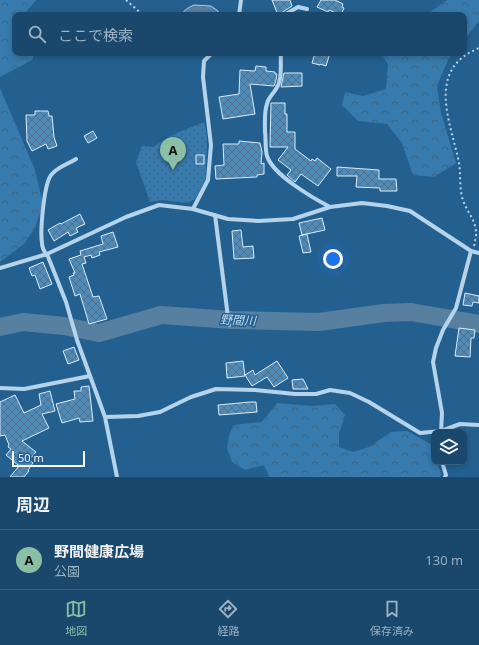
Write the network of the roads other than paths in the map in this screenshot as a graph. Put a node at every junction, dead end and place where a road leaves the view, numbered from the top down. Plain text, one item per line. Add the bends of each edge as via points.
1 (241, 0) edge
2 (307, 9) dead end
3 (239, 12) edge
4 (289, 12) edge
5 (209, 56) edge
6 (281, 56) edge
7 (76, 159) dead end
8 (330, 207) junction
9 (193, 209) junction
10 (215, 215) junction
11 (471, 251) junction
12 (479, 253) edge
13 (46, 254) junction
14 (0, 268) edge
15 (229, 325) dead end
16 (90, 376) junction
17 (0, 388) edge
18 (105, 417) junction
19 (479, 425) edge
20 (441, 429) edge
21 (448, 429) edge
22 (431, 432) edge
23 (443, 465) edge
24 (117, 477) edge
25 (445, 477) edge

1 - 3 street
2 - 4 street via 298,7
5 - 9 street via 204,61 203,77 211,145 208,180
6 - 8 street via 280,80 266,105 266,155 280,173 293,184
7 - 13 street via 51,174 44,191 41,236
8 - 10 street via 293,219 258,221
8 - 11 street via 362,203 410,211
9 - 10 street
9 - 13 street via 159,205 126,217
10 - 15 street
11 - 12 street
11 - 20 street via 456,308 443,330 433,362 442,413
13 - 14 street
13 - 16 street via 66,302
16 - 17 street via 24,389
16 - 18 street
18 - 22 street via 160,412 191,397 216,390 316,394 330,390 350,393 420,433
18 - 24 street
19 - 21 street via 460,424
23 - 25 street

